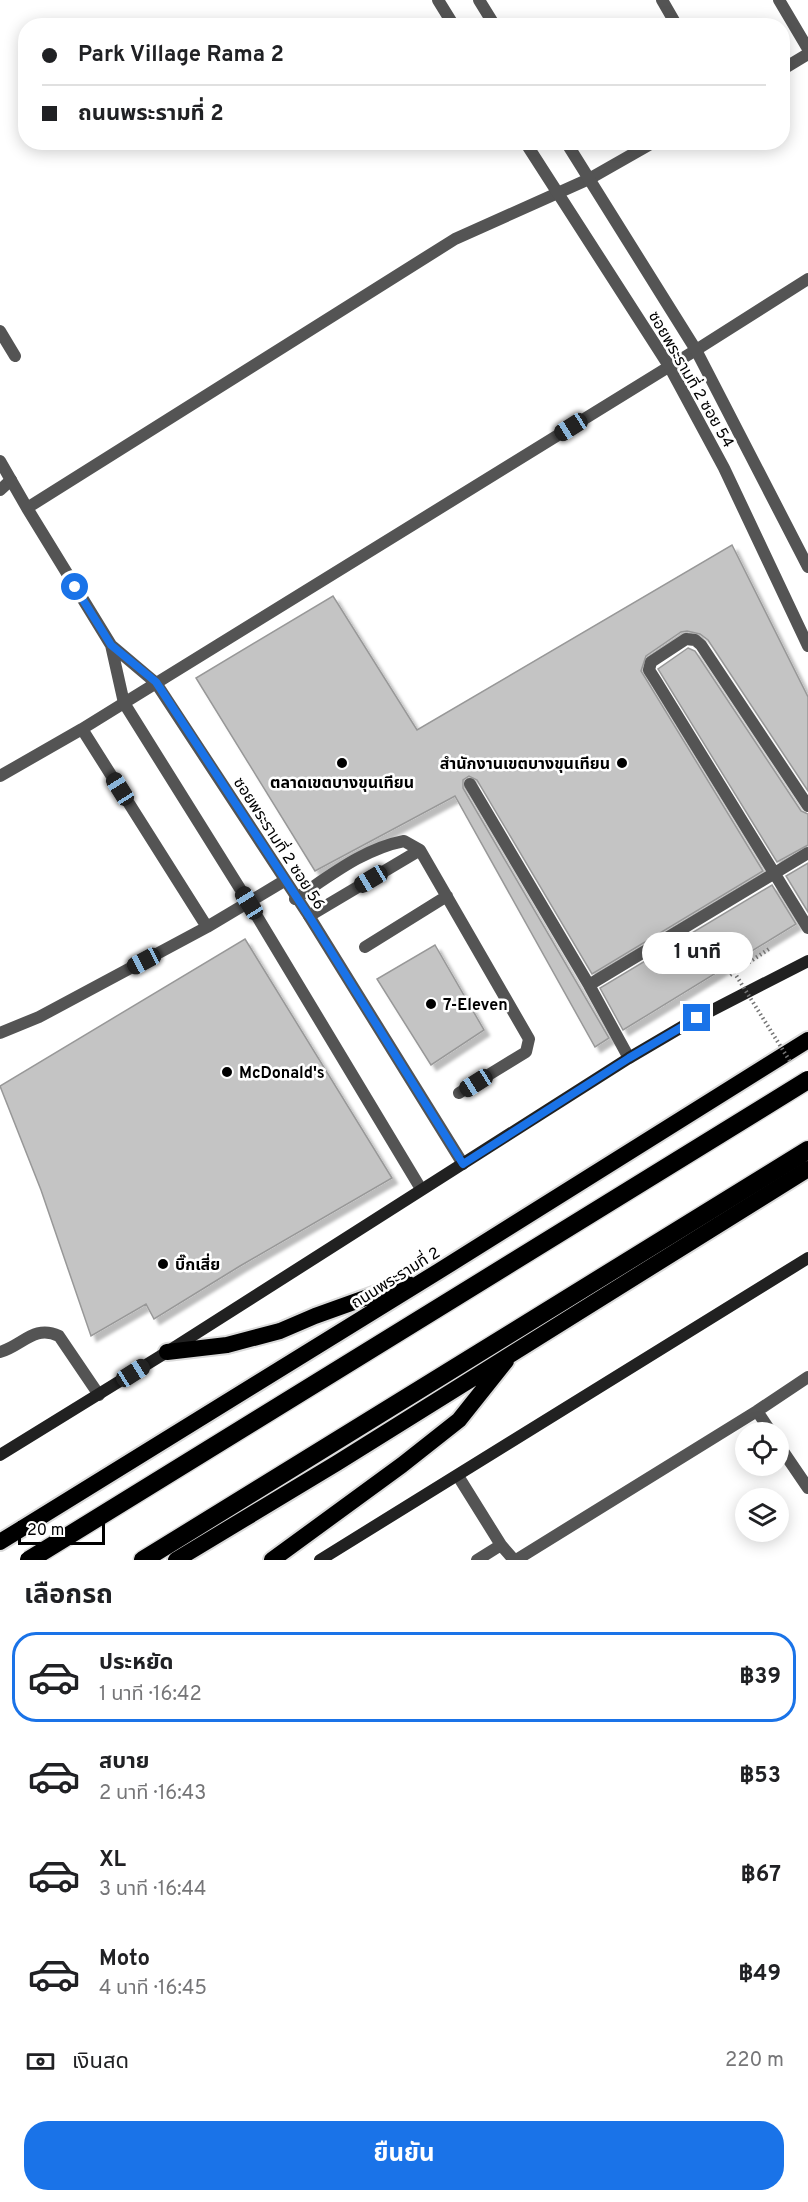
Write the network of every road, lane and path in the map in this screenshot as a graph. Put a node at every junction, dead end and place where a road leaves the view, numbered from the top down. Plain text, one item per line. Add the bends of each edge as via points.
1 (438, 0) edge
2 (479, 0) edge
3 (662, 0) edge
4 (779, 0) edge
5 (447, 18) edge
6 (490, 18) edge
7 (672, 18) edge
8 (790, 18) edge
9 (790, 19) edge
10 (808, 49) edge
11 (808, 54) edge
12 (790, 65) edge
13 (530, 150) edge
14 (571, 150) edge
15 (640, 150) edge
16 (589, 179) junction
17 (556, 193) junction
18 (808, 279) edge
19 (0, 331) edge
20 (696, 350) junction
21 (15, 356) dead end
22 (669, 366) junction
23 (0, 461) edge
24 (11, 480) junction
25 (0, 490) edge
26 (27, 508) junction
27 (808, 567) edge
28 (111, 645) junction
29 (808, 646) edge
30 (156, 682) junction
31 (124, 703) junction
32 (82, 729) junction
33 (0, 776) edge
34 (470, 784) dead end
35 (808, 806) edge
36 (420, 850) junction
37 (808, 853) edge
38 (774, 875) junction
39 (284, 881) junction
40 (447, 896) junction
41 (295, 898) junction
42 (249, 903) junction
43 (309, 916) junction
44 (207, 927) junction
45 (808, 928) edge
46 (365, 947) dead end
47 (769, 949) dead end
48 (808, 961) edge
49 (589, 985) junction
50 (0, 1033) edge
51 (808, 1040) edge
52 (629, 1058) junction
53 (802, 1076) edge
54 (459, 1093) dead end
55 (808, 1150) edge
56 (463, 1164) junction
57 (808, 1169) edge
58 (421, 1189) junction
59 (808, 1258) edge
60 (439, 1271) junction
61 (514, 1351) junction
62 (0, 1352) edge
63 (167, 1352) junction
64 (808, 1377) edge
65 (99, 1395) junction
66 (757, 1411) junction
67 (764, 1422) edge
68 (0, 1455) edge
69 (789, 1460) edge
70 (458, 1476) junction
71 (808, 1488) edge
72 (0, 1542) edge
73 (501, 1545) junction
74 (29, 1560) edge
75 (143, 1560) edge
76 (176, 1560) edge
77 (272, 1560) edge
78 (320, 1560) edge
79 (477, 1560) edge
80 (515, 1560) edge

1 - 5 street
2 - 6 street
3 - 7 street
4 - 8 street
9 - 10 street
11 - 12 street
13 - 17 street, ซอยพระรามที่ 2 ซอย 54
14 - 16 street, ซอยพระรามที่ 2 ซอย 54
15 - 16 street
16 - 17 street
16 - 20 street, ซอยพระรามที่ 2 ซอย 54
17 - 22 street, ซอยพระรามที่ 2 ซอย 54
17 - 26 street via 455,239
18 - 20 street
19 - 21 street
20 - 22 street
20 - 27 street, ซอยพระรามที่ 2 ซอย 54
22 - 29 street, ซอยพระรามที่ 2 ซอย 54 via 725,469
22 - 30 street
23 - 24 street, ซอยพระรามที่ 2 ซอย 56
24 - 25 street
24 - 26 street, ซอยพระรามที่ 2 ซอย 56
26 - 28 street, ซอยพระรามที่ 2 ซอย 56
28 - 30 street, ซอยพระรามที่ 2 ซอย 56
28 - 31 street, ซอยพระรามที่ 2 ซอย 56
30 - 31 street
30 - 39 street, ซอยพระรามที่ 2 ซอย 56
31 - 32 street
31 - 42 street, ซอยพระรามที่ 2 ซอย 56
32 - 33 street
32 - 44 street
34 - 49 street
35 - 38 street via 701,645 686,639 651,662 649,669
36 - 40 street
36 - 41 street via 404,841 384,844
36 - 43 street
37 - 38 street
38 - 45 street
38 - 49 street
39 - 41 street, ซอยพระรามที่ 2 ซอย 56
39 - 42 street
40 - 46 street
40 - 54 street via 529,1039 526,1052
41 - 43 street, ซอยพระรามที่ 2 ซอย 56
42 - 44 street
42 - 58 street, ซอยพระรามที่ 2 ซอย 56
43 - 56 street, ซอยพระรามที่ 2 ซอย 56
44 - 50 street via 39,1017
47 - 53 path, bridge via 734,972
48 - 52 main road
49 - 52 street
51 - 60 highway, ถนนพระรามที่ 2
52 - 56 main road
53 - 74 highway, bridge
55 - 75 highway
56 - 58 main road
57 - 61 highway
58 - 63 main road
59 - 70 main road
60 - 63 highway via 280,1331 227,1344
60 - 72 highway, ถนนพระรามที่ 2
61 - 76 highway
61 - 77 highway via 459,1420
62 - 65 street via 38,1332 48,1331 59,1336
63 - 65 main road
64 - 66 street
65 - 68 main road
66 - 67 street
66 - 80 street
69 - 71 street
70 - 73 street
70 - 78 main road
73 - 79 street
73 - 80 street

